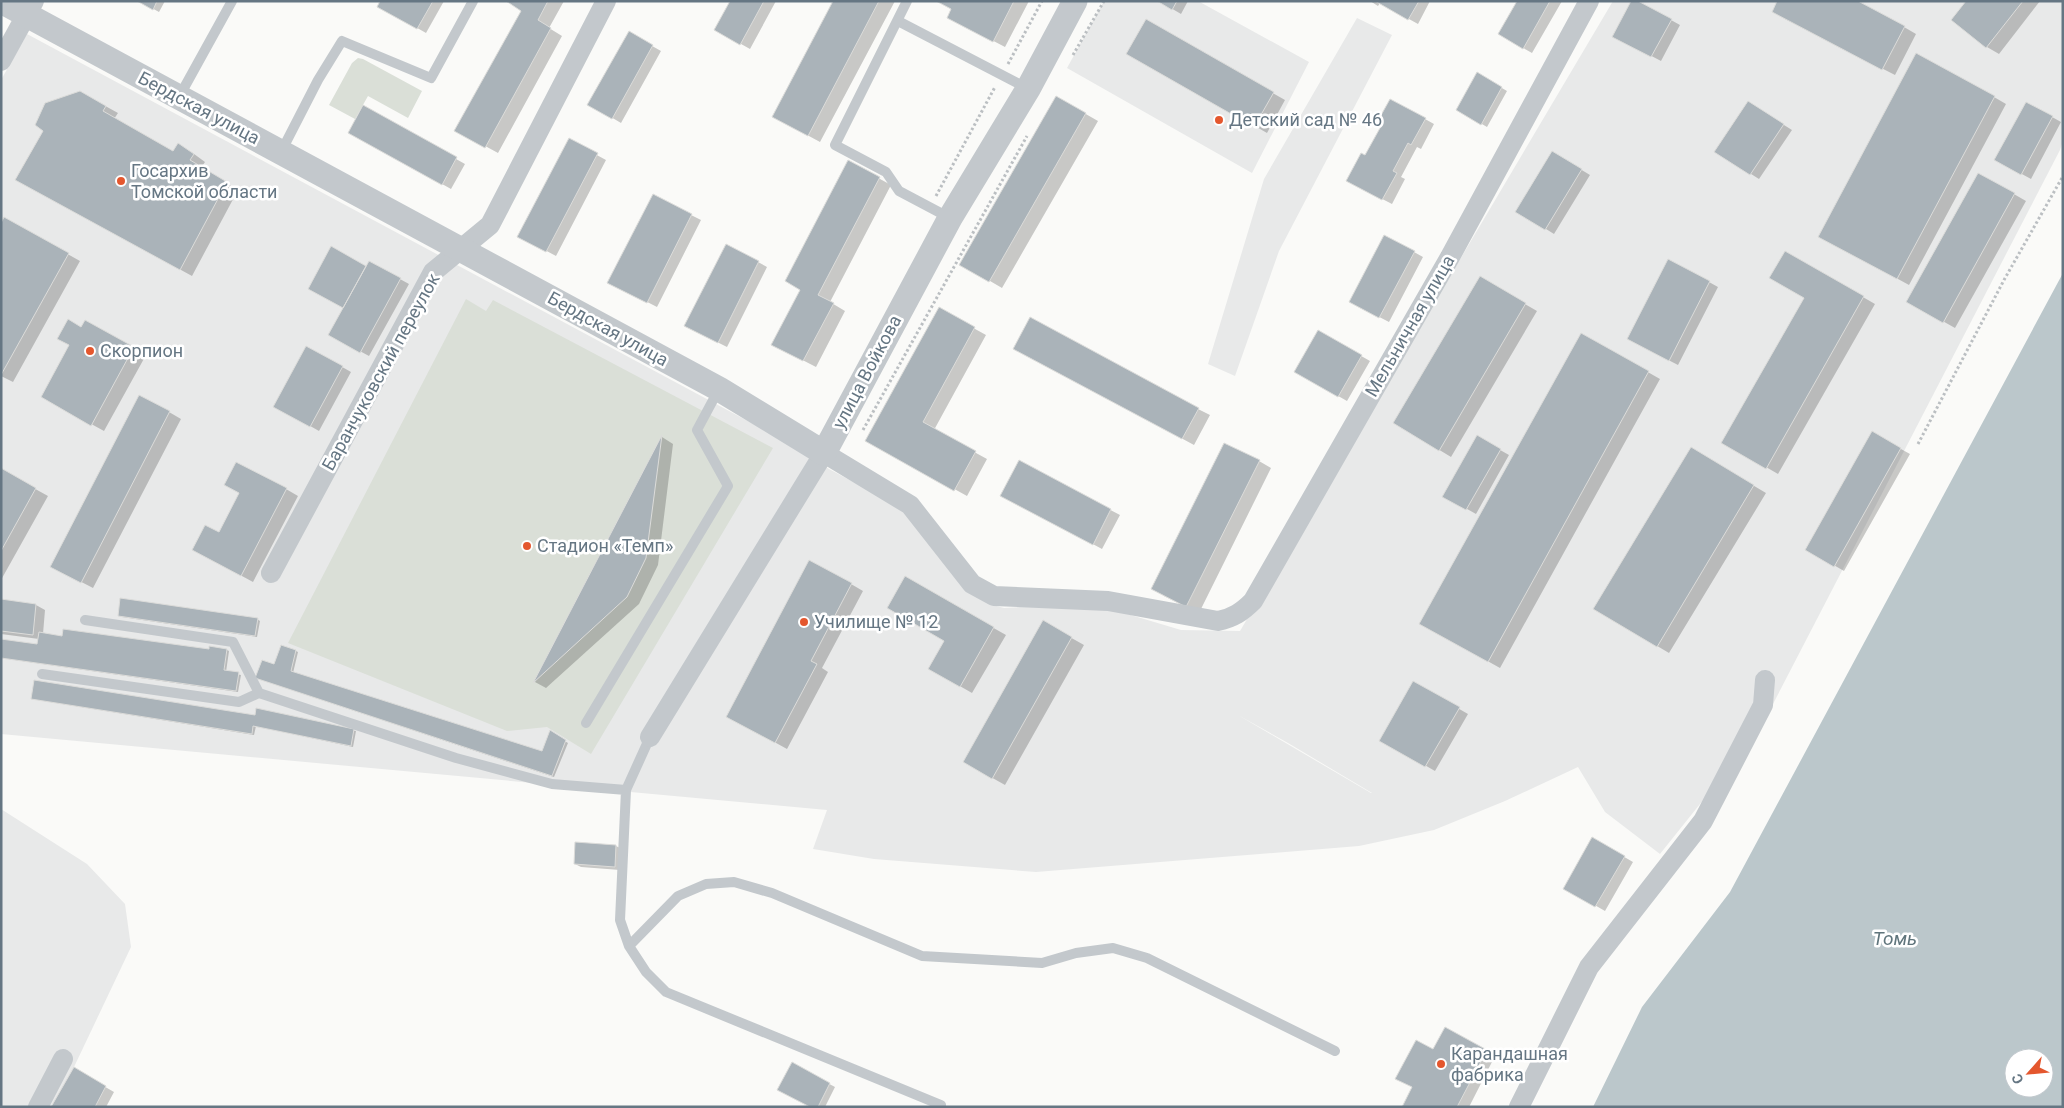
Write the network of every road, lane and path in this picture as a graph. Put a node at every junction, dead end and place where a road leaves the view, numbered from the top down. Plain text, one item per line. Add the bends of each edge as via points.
1 (1, 1) edge
2 (232, 1) edge
3 (472, 1) edge
4 (606, 1) edge
5 (907, 1) edge
6 (1042, 1) edge
7 (1075, 1) edge
8 (1104, 1) edge
9 (1588, 1) edge
10 (30, 8) edge
11 (898, 21) junction
12 (1071, 59) dead end
13 (1, 60) edge
14 (1002, 75) junction
15 (1028, 89) junction
16 (179, 97) junction
17 (1027, 135) dead end
18 (282, 152) junction
19 (2063, 176) edge
20 (940, 213) junction
21 (461, 249) junction
22 (719, 390) junction
23 (862, 431) dead end
24 (1918, 444) dead end
25 (824, 453) junction
26 (272, 573) dead end
27 (85, 620) dead end
28 (1206, 621) joint
29 (42, 674) dead end
30 (1766, 680) dead end
31 (259, 693) junction
32 (586, 723) dead end
33 (650, 737) joint
34 (626, 790) junction
35 (629, 946) junction
36 (1335, 1051) dead end
37 (63, 1058) dead end
38 (940, 1106) dead end
39 (38, 1107) edge
40 (1519, 1107) edge

1 - 10 street, Бердская улица
2 - 16 lane
3 - 18 lane via 431,78 342,41 318,80
4 - 21 street, Баранчуковский переулок via 490,225
5 - 11 lane
6 - 14 path
7 - 15 street, улица Войкова
8 - 12 path
9 - 28 street, Мельничная улица via 1450,257 1253,601 1231,618
10 - 13 street
10 - 16 street, Бердская улица
11 - 14 lane
11 - 20 lane via 835,145 886,172 898,191
14 - 15 lane
14 - 20 path
15 - 20 street, улица Войкова
16 - 18 street, Бердская улица
17 - 23 path
18 - 21 street, Бердская улица
19 - 24 path
20 - 25 street, улица Войкова
21 - 22 street, Бердская улица
21 - 26 street, Баранчуковский переулок via 433,272
22 - 25 street, Бердская улица
22 - 32 lane via 697,430 728,486
25 - 28 street, Бердская улица via 910,505 972,584 994,596 1108,601
25 - 33 street, улица Войкова
27 - 31 lane via 233,642
29 - 31 lane via 239,702
30 - 40 street via 1763,705 1703,821 1589,967
31 - 34 lane via 456,758 552,784
33 - 34 lane
34 - 35 lane via 620,920
35 - 36 lane via 678,896 706,884 734,882 772,893 922,956 1042,964 1113,948 1147,958
35 - 38 lane via 646,972 666,992
37 - 39 street

